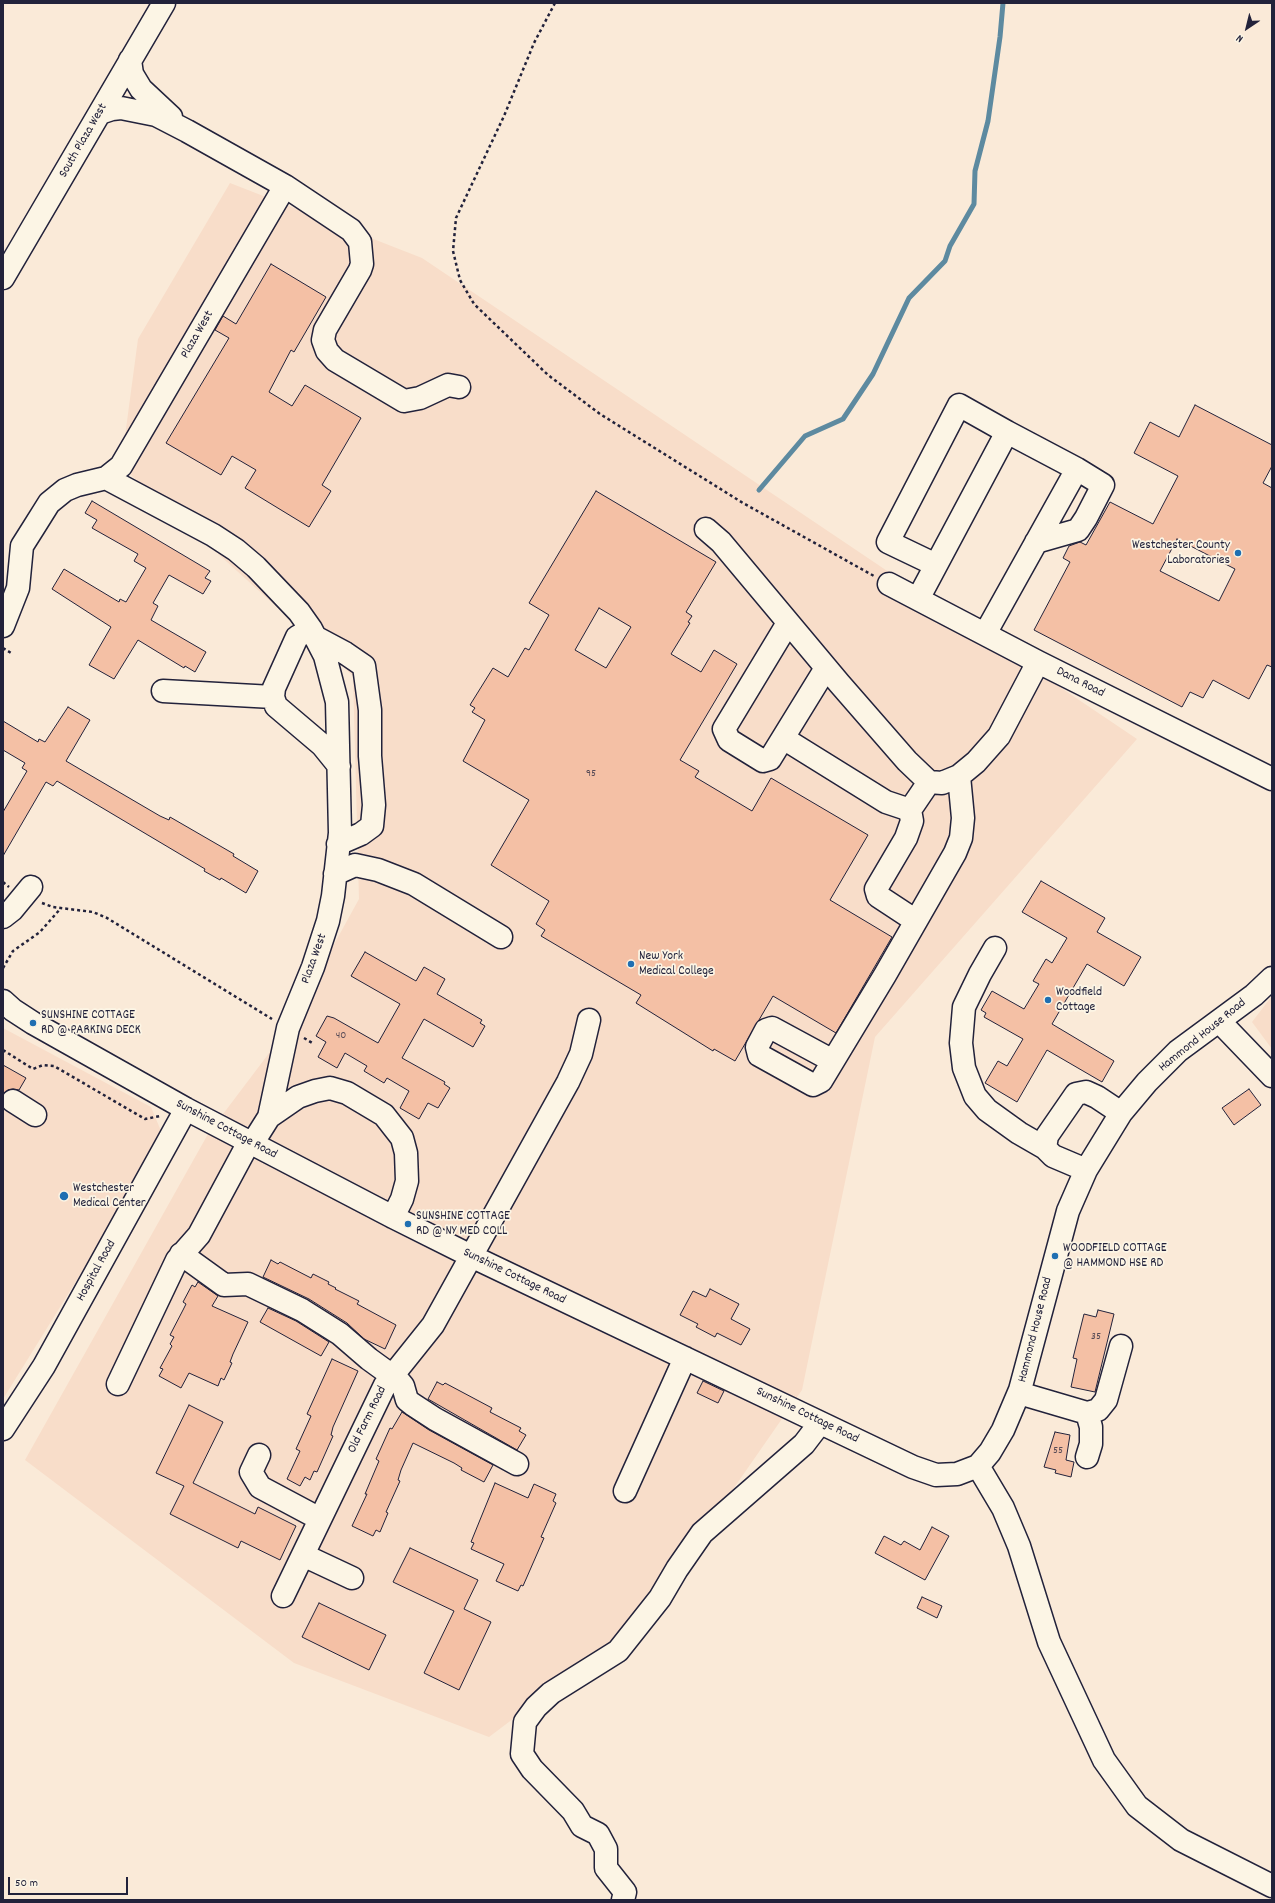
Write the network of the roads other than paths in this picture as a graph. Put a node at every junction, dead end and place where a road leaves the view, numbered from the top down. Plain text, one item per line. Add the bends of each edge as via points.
1 (164, 3) edge
2 (130, 60) junction
3 (100, 113) junction
4 (187, 130) junction
5 (284, 186) junction
6 (3, 278) edge
7 (459, 387) dead end
8 (1007, 432) junction
9 (1077, 469) junction
10 (106, 478) junction
11 (706, 529) dead end
12 (1036, 542) junction
13 (936, 564) junction
14 (888, 584) road end
15 (918, 599) junction
16 (788, 622) junction
17 (3, 626) edge
18 (313, 633) junction
19 (985, 634) junction
20 (1038, 662) junction
21 (826, 668) junction
22 (163, 691) dead end
23 (274, 698) junction
24 (783, 738) junction
25 (339, 766) junction
26 (959, 776) junction
27 (1272, 779) edge
28 (929, 782) junction
29 (910, 810) junction
30 (338, 844) junction
31 (335, 874) junction
32 (28, 892) road end
33 (3, 917) edge
34 (916, 921) junction
35 (501, 937) dead end
36 (995, 948) dead end
37 (1272, 978) edge
38 (3, 1001) edge
39 (589, 1020) dead end
40 (1218, 1021) junction
41 (833, 1061) dead end
42 (1272, 1076) edge
43 (13, 1102) dead end
44 (1121, 1113) junction
45 (35, 1115) dead end
46 (182, 1116) junction
47 (269, 1117) junction
48 (250, 1143) junction
49 (1045, 1148) junction
50 (1086, 1170) junction
51 (393, 1217) junction
52 (181, 1254) junction
53 (471, 1256) junction
54 (1121, 1346) dead end
55 (685, 1358) junction
56 (392, 1376) junction
57 (118, 1384) dead end
58 (1019, 1393) junction
59 (1087, 1413) junction
60 (820, 1423) junction
61 (3, 1429) edge
62 (259, 1455) dead end
63 (1087, 1457) dead end
64 (517, 1464) dead end
65 (978, 1466) junction
66 (625, 1491) dead end
67 (320, 1519) junction
68 (303, 1555) junction
69 (352, 1578) dead end
70 (284, 1596) dead end
71 (1272, 1886) edge
72 (623, 1900) edge

1 - 2 street, South Plaza West
2 - 3 street, South Plaza West
2 - 4 street via 132,74 141,89
3 - 4 street via 122,108 142,111
3 - 6 street, South Plaza West
4 - 5 street
5 - 7 street via 351,230 357,236 362,249 360,270 325,330 323,340 327,351 335,360 404,401 420,398 448,385
5 - 10 street, Plaza West via 121,466
8 - 9 street
8 - 13 street
8 - 13 street via 959,405 888,542
9 - 12 street
9 - 12 street via 1103,485 1086,518 1078,530
10 - 17 street, Plaza West via 65,490 50,503 22,546 18,588
10 - 18 street, Plaza West via 236,550 274,585 299,612
11 - 16 street via 721,542
12 - 19 street
13 - 15 street
14 - 15 street, Dana Road
15 - 19 street, Dana Road
16 - 21 street
16 - 24 street via 724,730 729,740 763,761 770,759
18 - 23 street via 297,637 274,688
18 - 25 street, Plaza West via 325,656 337,702
18 - 30 street via 364,666 370,710 374,805 372,826
19 - 20 street, Dana Road
20 - 26 street via 999,736 976,762
20 - 27 street, Dana Road
21 - 24 street
21 - 28 street via 907,761
22 - 23 street
23 - 25 street via 276,706 322,745
24 - 29 street via 886,802
25 - 30 street, Plaza West
26 - 28 street via 942,783
26 - 34 street via 963,818 961,838 956,852
28 - 29 street
29 - 34 street via 912,821 906,838 876,889 878,896
30 - 31 street, Plaza West
31 - 35 street via 355,865 378,870 414,884
31 - 47 street, Plaza West via 328,921 313,967 288,1028
32 - 33 street
34 - 41 street
36 - 49 street via 964,1007 961,1043 964,1068 975,1096 988,1110
37 - 40 street, Hammond House Road via 1254,995
38 - 46 street, Sunshine Cottage Road via 33,1023
39 - 53 street, Old Farm Road via 581,1054 568,1082
40 - 42 street
40 - 44 street, Hammond House Road via 1173,1056
43 - 45 street
44 - 49 street via 1086,1092 1076,1094 1047,1136
44 - 50 street, Hammond House Road
46 - 48 street, Sunshine Cottage Road
46 - 61 street, Hospital Road via 44,1366
47 - 48 street, Plaza West
47 - 51 street via 298,1097 330,1088 347,1093 384,1115 402,1138 406,1153 407,1181
48 - 51 street, Sunshine Cottage Road
48 - 52 street, Plaza West via 198,1236
49 - 50 street via 1053,1156
50 - 58 street, Hammond House Road via 1066,1218 1054,1256 1034,1344
51 - 53 street, Sunshine Cottage Road
52 - 56 street via 224,1285 248,1284 302,1310 340,1334
52 - 57 street, Plaza West
53 - 55 street, Sunshine Cottage Road
53 - 56 street, Old Farm Road via 433,1325
54 - 59 street via 1106,1400 1098,1410
55 - 60 street, Sunshine Cottage Road
55 - 66 street
56 - 64 street via 402,1384 407,1400 412,1404
56 - 67 street, Old Farm Road via 385,1385
58 - 59 street
58 - 65 street, Hammond House Road via 1003,1430
59 - 63 street via 1091,1427 1091,1444
60 - 65 street, Sunshine Cottage Road via 913,1467 936,1475 957,1474
60 - 72 street via 804,1444 702,1533 660,1598 618,1651 551,1693 525,1722 522,1754 532,1769 573,1811 582,1826 598,1834 606,1849 606,1868 625,1892
62 - 67 street via 251,1472 260,1487
65 - 71 street via 1003,1508 1019,1546 1049,1642 1104,1760 1137,1806 1181,1840
67 - 68 street, Old Farm Road
68 - 69 street
68 - 70 street, Old Farm Road

